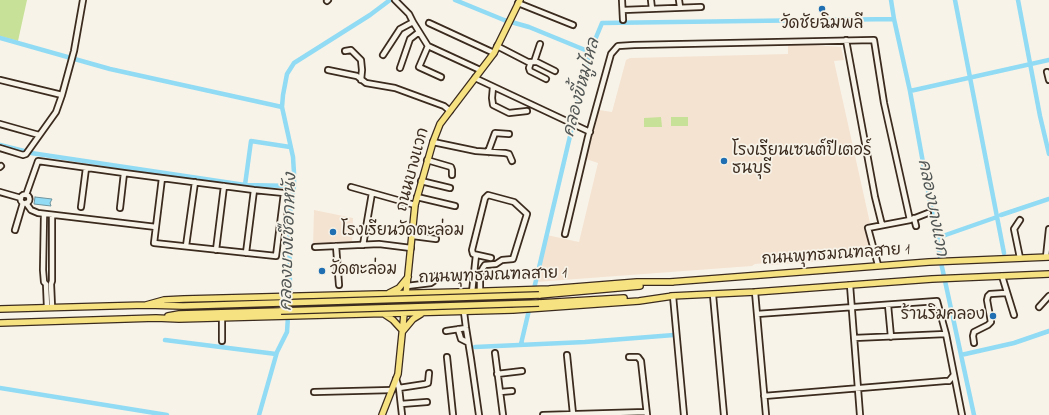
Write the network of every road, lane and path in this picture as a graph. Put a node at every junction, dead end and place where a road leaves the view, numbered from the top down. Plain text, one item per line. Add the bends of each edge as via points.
1 (83, 0) edge
2 (395, 0) edge
3 (622, 0) edge
4 (651, 0) edge
5 (679, 0) edge
6 (519, 2) edge
7 (680, 7) junction
8 (701, 7) dead end
9 (652, 9) junction
10 (623, 10) junction
11 (623, 20) dead end
12 (413, 22) junction
13 (429, 23) dead end
14 (573, 25) dead end
15 (419, 32) junction
16 (846, 40) junction
17 (540, 44) dead end
18 (428, 46) junction
19 (497, 46) junction
20 (345, 51) dead end
21 (494, 52) junction
22 (383, 55) dead end
23 (532, 62) junction
24 (400, 68) dead end
25 (328, 70) dead end
26 (480, 70) junction
27 (555, 72) dead end
28 (1047, 72) dead end
29 (441, 76) dead end
30 (475, 78) junction
31 (546, 79) dead end
32 (0, 80) edge
33 (361, 80) junction
34 (1049, 80) edge
35 (493, 87) junction
36 (62, 95) junction
37 (450, 111) junction
38 (527, 111) dead end
39 (0, 124) edge
40 (590, 132) junction
41 (509, 134) dead end
42 (39, 135) junction
43 (433, 142) junction
44 (0, 148) edge
45 (488, 152) junction
46 (427, 160) junction
47 (512, 161) dead end
48 (86, 168) junction
49 (124, 173) junction
50 (452, 175) dead end
51 (162, 178) junction
52 (421, 181) junction
53 (195, 182) junction
54 (224, 186) junction
55 (351, 187) dead end
56 (450, 188) dead end
57 (254, 190) junction
58 (0, 192) edge
59 (372, 193) junction
60 (26, 195) junction
61 (417, 197) junction
62 (20, 198) junction
63 (24, 203) junction
64 (415, 205) junction
65 (455, 206) dead end
66 (81, 207) dead end
67 (120, 208) dead end
68 (928, 213) dead end
69 (44, 214) junction
70 (52, 215) junction
71 (912, 219) junction
72 (1020, 220) dead end
73 (882, 225) junction
74 (916, 226) dead end
75 (156, 227) junction
76 (1049, 229) edge
77 (15, 230) dead end
78 (564, 234) dead end
79 (413, 236) junction
80 (436, 239) dead end
81 (363, 245) junction
82 (186, 246) junction
83 (336, 246) junction
84 (315, 247) dead end
85 (411, 248) junction
86 (216, 250) junction
87 (246, 253) junction
88 (476, 255) junction
89 (1047, 257) edge
90 (491, 258) dead end
91 (1020, 258) junction
92 (878, 265) junction
93 (52, 269) junction
94 (43, 270) junction
95 (1049, 274) edge
96 (409, 275) junction
97 (436, 276) dead end
98 (1002, 276) junction
99 (673, 282) junction
100 (339, 284) dead end
101 (850, 285) junction
102 (407, 286) junction
103 (480, 291) junction
104 (444, 292) junction
105 (472, 292) junction
106 (755, 292) junction
107 (406, 293) junction
108 (1006, 293) junction
109 (387, 294) junction
110 (353, 295) junction
111 (713, 295) junction
112 (673, 296) junction
113 (1049, 296) edge
114 (146, 305) junction
115 (888, 305) junction
116 (50, 307) junction
117 (851, 307) junction
118 (1039, 307) dead end
119 (0, 309) edge
120 (442, 312) junction
121 (464, 312) junction
122 (404, 313) junction
123 (428, 313) junction
124 (361, 314) junction
125 (384, 314) junction
126 (757, 314) junction
127 (1014, 315) dead end
128 (156, 318) junction
129 (222, 318) junction
130 (0, 323) edge
131 (466, 328) junction
132 (458, 329) junction
133 (403, 331) junction
134 (446, 331) dead end
135 (946, 334) junction
136 (890, 337) junction
137 (854, 338) junction
138 (222, 341) dead end
139 (468, 342) junction
140 (974, 343) dead end
141 (495, 353) dead end
142 (567, 355) dead end
143 (629, 356) dead end
144 (448, 358) dead end
145 (522, 371) dead end
146 (429, 373) dead end
147 (498, 374) junction
148 (953, 376) junction
149 (396, 379) junction
150 (399, 388) junction
151 (858, 389) junction
152 (392, 390) junction
153 (512, 391) dead end
154 (314, 392) dead end
155 (500, 392) junction
156 (764, 396) junction
157 (427, 402) dead end
158 (401, 404) junction
159 (647, 413) edge
160 (573, 414) junction
161 (625, 414) edge
162 (382, 415) edge
163 (402, 415) edge
164 (453, 415) edge
165 (479, 415) edge
166 (503, 415) edge
167 (543, 415) edge
168 (556, 415) edge
169 (596, 415) edge
170 (684, 415) edge
171 (724, 415) edge
172 (766, 415) edge
173 (860, 415) edge
174 (962, 415) edge

1 - 36 street via 74,51
2 - 12 street
3 - 10 street
4 - 9 street
5 - 7 street
6 - 14 street
6 - 19 main road, ถนนบางแวก
7 - 8 street
7 - 9 street
9 - 10 street
10 - 11 street
12 - 15 street
12 - 22 street via 400,29
13 - 21 street
15 - 18 street
15 - 24 street via 410,40
16 - 40 street via 618,46 611,54
16 - 71 street via 874,40 884,103
16 - 73 street
17 - 23 street
18 - 26 street
18 - 29 street via 419,67
19 - 21 main road, ถนนบางแวก
19 - 23 street
20 - 33 street via 351,50 361,60
21 - 26 main road, ถนนบางแวก
23 - 27 street
23 - 31 street via 530,72
25 - 33 street via 357,76
26 - 30 main road, ถนนบางแวก
28 - 34 street
30 - 35 street
30 - 37 main road, ถนนบางแวก
32 - 36 street
33 - 37 street via 395,88 444,106
35 - 38 street via 494,105 509,112
35 - 40 street
36 - 42 street via 56,112
37 - 43 main road, ถนนบางแวก via 440,124
39 - 42 street
40 - 78 street
41 - 45 street via 495,133
42 - 44 street via 26,154
43 - 45 street
43 - 46 main road, ถนนบางแวก
45 - 47 street via 509,154
46 - 50 street via 451,167
46 - 52 main road, ถนนบางแวก
48 - 49 street
48 - 60 street via 38,161
48 - 66 street
49 - 51 street
49 - 67 street
51 - 53 street
51 - 75 street
52 - 56 street
52 - 61 main road, ถนนบางแวก
53 - 54 street
53 - 82 street
54 - 57 street
54 - 86 street
55 - 59 street
57 - 87 street
57 - 87 street via 284,193 276,256
58 - 62 street
59 - 64 street
59 - 81 street
60 - 62 street
60 - 63 street via 29,200
61 - 64 main road, ถนนบางแวก
61 - 65 street
62 - 63 street
63 - 69 street via 31,210
63 - 77 street
64 - 79 main road, ถนนบางแวก
68 - 71 street
69 - 70 street
69 - 94 street
70 - 75 street
70 - 93 street
71 - 73 street
71 - 74 street
72 - 91 street via 1014,228
73 - 92 street via 868,228
75 - 82 street via 154,243
76 - 89 street
79 - 80 street
79 - 85 main road, ถนนบางแวก
81 - 83 street
81 - 85 street
82 - 86 street
83 - 84 street
83 - 100 street
85 - 96 main road, ถนนบางแวก
86 - 87 street
88 - 90 street
88 - 103 street via 472,250 486,196 514,202 521,207 527,214 514,258 486,265 480,274
88 - 105 street
89 - 91 main road, ถนนพุทธมณฑลสาย 1
91 - 92 main road, ถนนพุทธมณฑลสาย 1
92 - 99 main road, ถนนพุทธมณฑลสาย 1
93 - 94 street
93 - 116 street
94 - 116 street
95 - 98 main road, ถนนพุทธมณฑลสาย 1
96 - 102 main road, ถนนบางแวก
96 - 109 main road via 399,288
97 - 102 street via 431,283
98 - 101 main road, ถนนพุทธมณฑลสาย 1
98 - 108 street
99 - 103 main road, ถนนพุทธมณฑลสาย 1
99 - 114 main road, ถนนพุทธมณฑลสาย 1, bridge via 539,295
101 - 106 main road, ถนนพุทธมณฑลสาย 1
101 - 117 street
102 - 107 main road, ถนนบางแวก
103 - 105 main road, ถนนพุทธมณฑลสาย 1
104 - 105 main road, ถนนพุทธมณฑลสาย 1
104 - 107 main road, ถนนพุทธมณฑลสาย 1
104 - 120 main road via 425,296 421,303 425,310
106 - 111 main road, ถนนพุทธมณฑลสาย 1
106 - 126 street
107 - 109 main road, ถนนพุทธมณฑลสาย 1
107 - 122 main road, ถนนบางแวก
108 - 127 street
108 - 140 street via 988,296 990,322 974,332
109 - 110 main road, ถนนพุทธมณฑลสาย 1
110 - 114 main road, ถนนพุทธมณฑลสาย 1 via 184,299 164,300
110 - 124 main road via 380,297 387,302 382,310
111 - 112 main road, ถนนพุทธมณฑลสาย 1
111 - 171 street
112 - 121 main road, ถนนพุทธมณฑลสาย 1 via 639,301
112 - 128 main road, ถนนพุทธมณฑลสาย 1, bridge via 539,303 179,314
112 - 170 street
113 - 118 street
114 - 116 main road, ถนนพุทธมณฑลสาย 1
115 - 117 street
115 - 135 street via 937,301
115 - 136 street
116 - 119 main road, ถนนพุทธมณฑลสาย 1
117 - 126 street
117 - 137 street
120 - 121 main road, ถนนพุทธมณฑลสาย 1
120 - 123 main road, ถนนพุทธมณฑลสาย 1
121 - 131 street
122 - 123 main road, ถนนพุทธมณฑลสาย 1
122 - 125 main road, ถนนพุทธมณฑลสาย 1
122 - 133 main road, ถนนบางแวก
123 - 133 main road via 418,315
124 - 125 main road, ถนนพุทธมณฑลสาย 1
124 - 129 main road, ถนนพุทธมณฑลสาย 1
125 - 133 main road
126 - 156 street
128 - 129 main road, ถนนพุทธมณฑลสาย 1
128 - 130 main road, ถนนพุทธมณฑลสาย 1
129 - 138 street
131 - 132 street
131 - 139 street
132 - 134 street
132 - 139 street via 461,339
133 - 149 main road, ถนนบางแวก
135 - 136 street
135 - 148 street
136 - 137 street
137 - 151 street
139 - 165 street
141 - 147 street
142 - 160 street
143 - 159 street via 638,357 641,361
144 - 164 street
145 - 147 street
146 - 150 street via 428,383
147 - 155 street
148 - 151 street via 949,381
148 - 174 street
149 - 150 street
149 - 152 main road, ถนนบางแวก
150 - 158 street
151 - 156 street
151 - 173 street
152 - 154 street
152 - 162 main road, ถนนบางแวก
153 - 155 street
155 - 166 street
156 - 172 street
157 - 158 street
158 - 163 street
159 - 161 street
160 - 168 street
160 - 169 street
161 - 169 street
167 - 168 street

